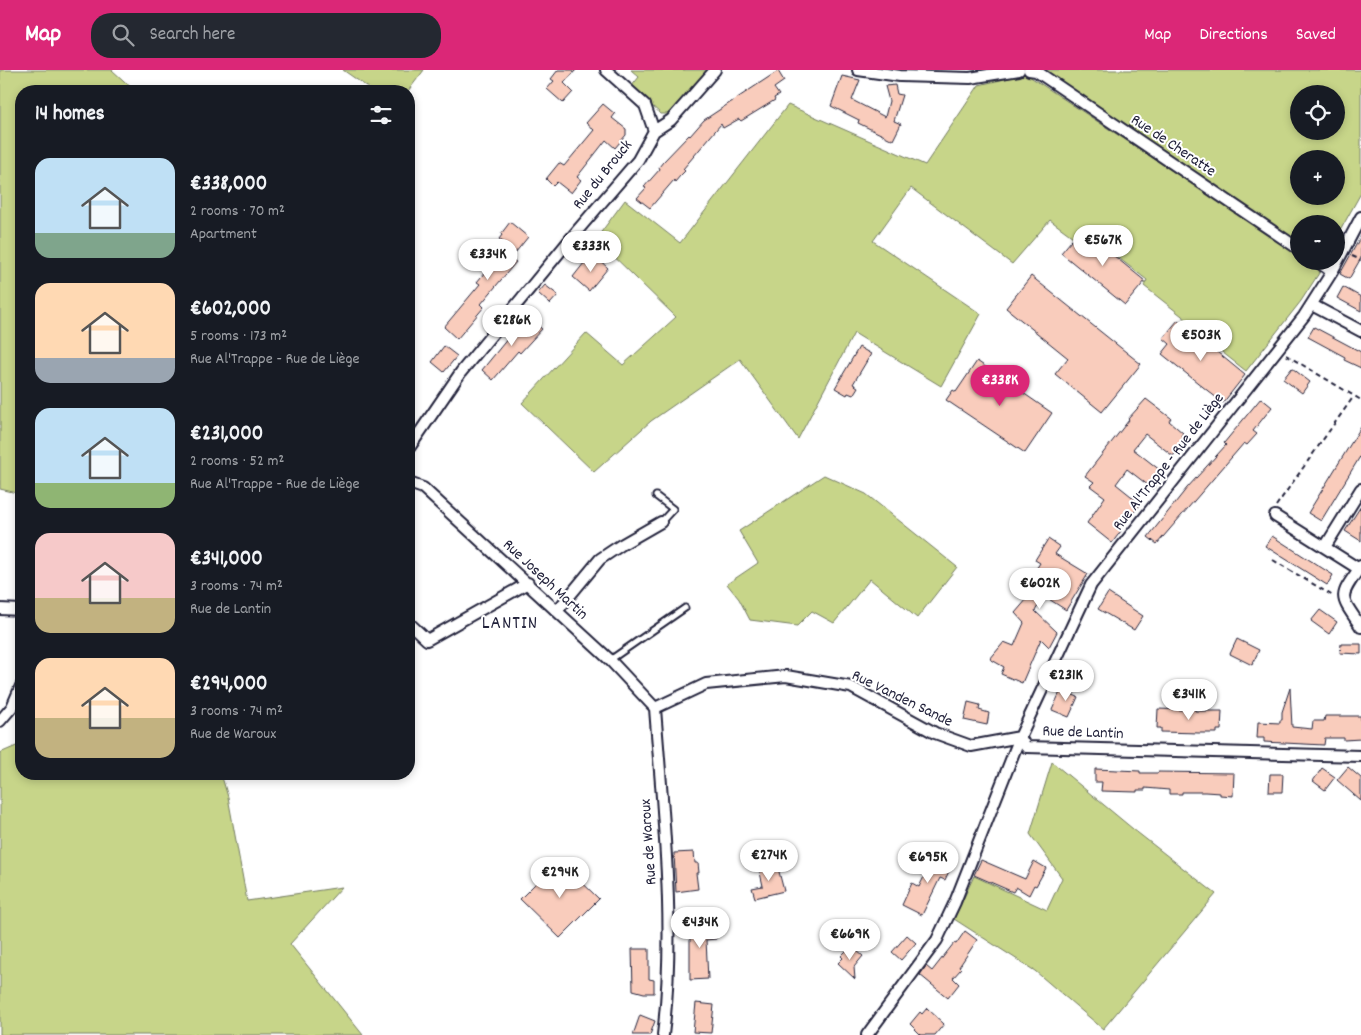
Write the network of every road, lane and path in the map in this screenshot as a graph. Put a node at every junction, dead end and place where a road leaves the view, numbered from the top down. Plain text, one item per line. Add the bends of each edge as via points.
1 (606, 70) edge
2 (715, 70) edge
3 (858, 70) edge
4 (1018, 70) edge
5 (1030, 70) edge
6 (654, 131) junction
7 (1361, 217) edge
8 (1290, 243) edge
9 (1329, 270) edge
10 (1332, 272) junction
11 (1312, 305) junction
12 (1361, 331) edge
13 (1277, 350) junction
14 (1354, 396) junction
15 (1361, 400) edge
16 (415, 439) edge
17 (415, 485) edge
18 (1361, 488) edge
19 (656, 496) dead end
20 (1275, 516) joint
21 (661, 522) joint
22 (1325, 547) junction
23 (1274, 560) dead end
24 (1360, 567) edge
25 (528, 584) junction
26 (1343, 596) junction
27 (685, 608) dead end
28 (0, 609) edge
29 (15, 610) edge
30 (557, 611) junction
31 (1361, 626) edge
32 (415, 629) edge
33 (610, 660) junction
34 (15, 700) edge
35 (655, 708) junction
36 (0, 721) edge
37 (1020, 738) junction
38 (1361, 756) edge
39 (663, 1035) edge
40 (867, 1035) edge

1 - 6 street via 644,105
2 - 6 street, Rue du Brouck via 671,120
3 - 4 street via 900,76 970,78
5 - 8 street, Rue de Cheratte
6 - 16 street, Rue du Brouck via 638,160 461,372
7 - 10 street, Rue Al'Trappe - Rue de Liège
9 - 10 street
10 - 11 street, Rue Al'Trappe - Rue de Liège
11 - 12 street
11 - 13 street, Rue Al'Trappe - Rue de Liège
13 - 14 path
13 - 37 street, Rue Al'Trappe - Rue de Liège via 1091,585
14 - 15 path
14 - 20 path via 1279,501 1274,509
17 - 25 street, Rue Joseph Martin via 423,488
18 - 22 street
19 - 21 lane via 674,509
20 - 22 street
21 - 30 street via 600,560
22 - 24 street
23 - 26 path via 1329,595
24 - 26 street
25 - 30 street, Rue Joseph Martin
25 - 32 street via 427,640
26 - 31 street
27 - 33 lane
28 - 29 street
30 - 33 street, Rue Joseph Martin
33 - 35 street, Rue Joseph Martin
34 - 36 street
35 - 37 street, Rue Vanden Sande via 706,684 786,676 851,687 935,734 971,746
35 - 39 street, Rue de Waroux via 667,879 667,1000
37 - 38 street, Rue de Lantin via 1026,747
37 - 40 street, Rue Al'Trappe - Rue de Liège via 966,876 937,940

